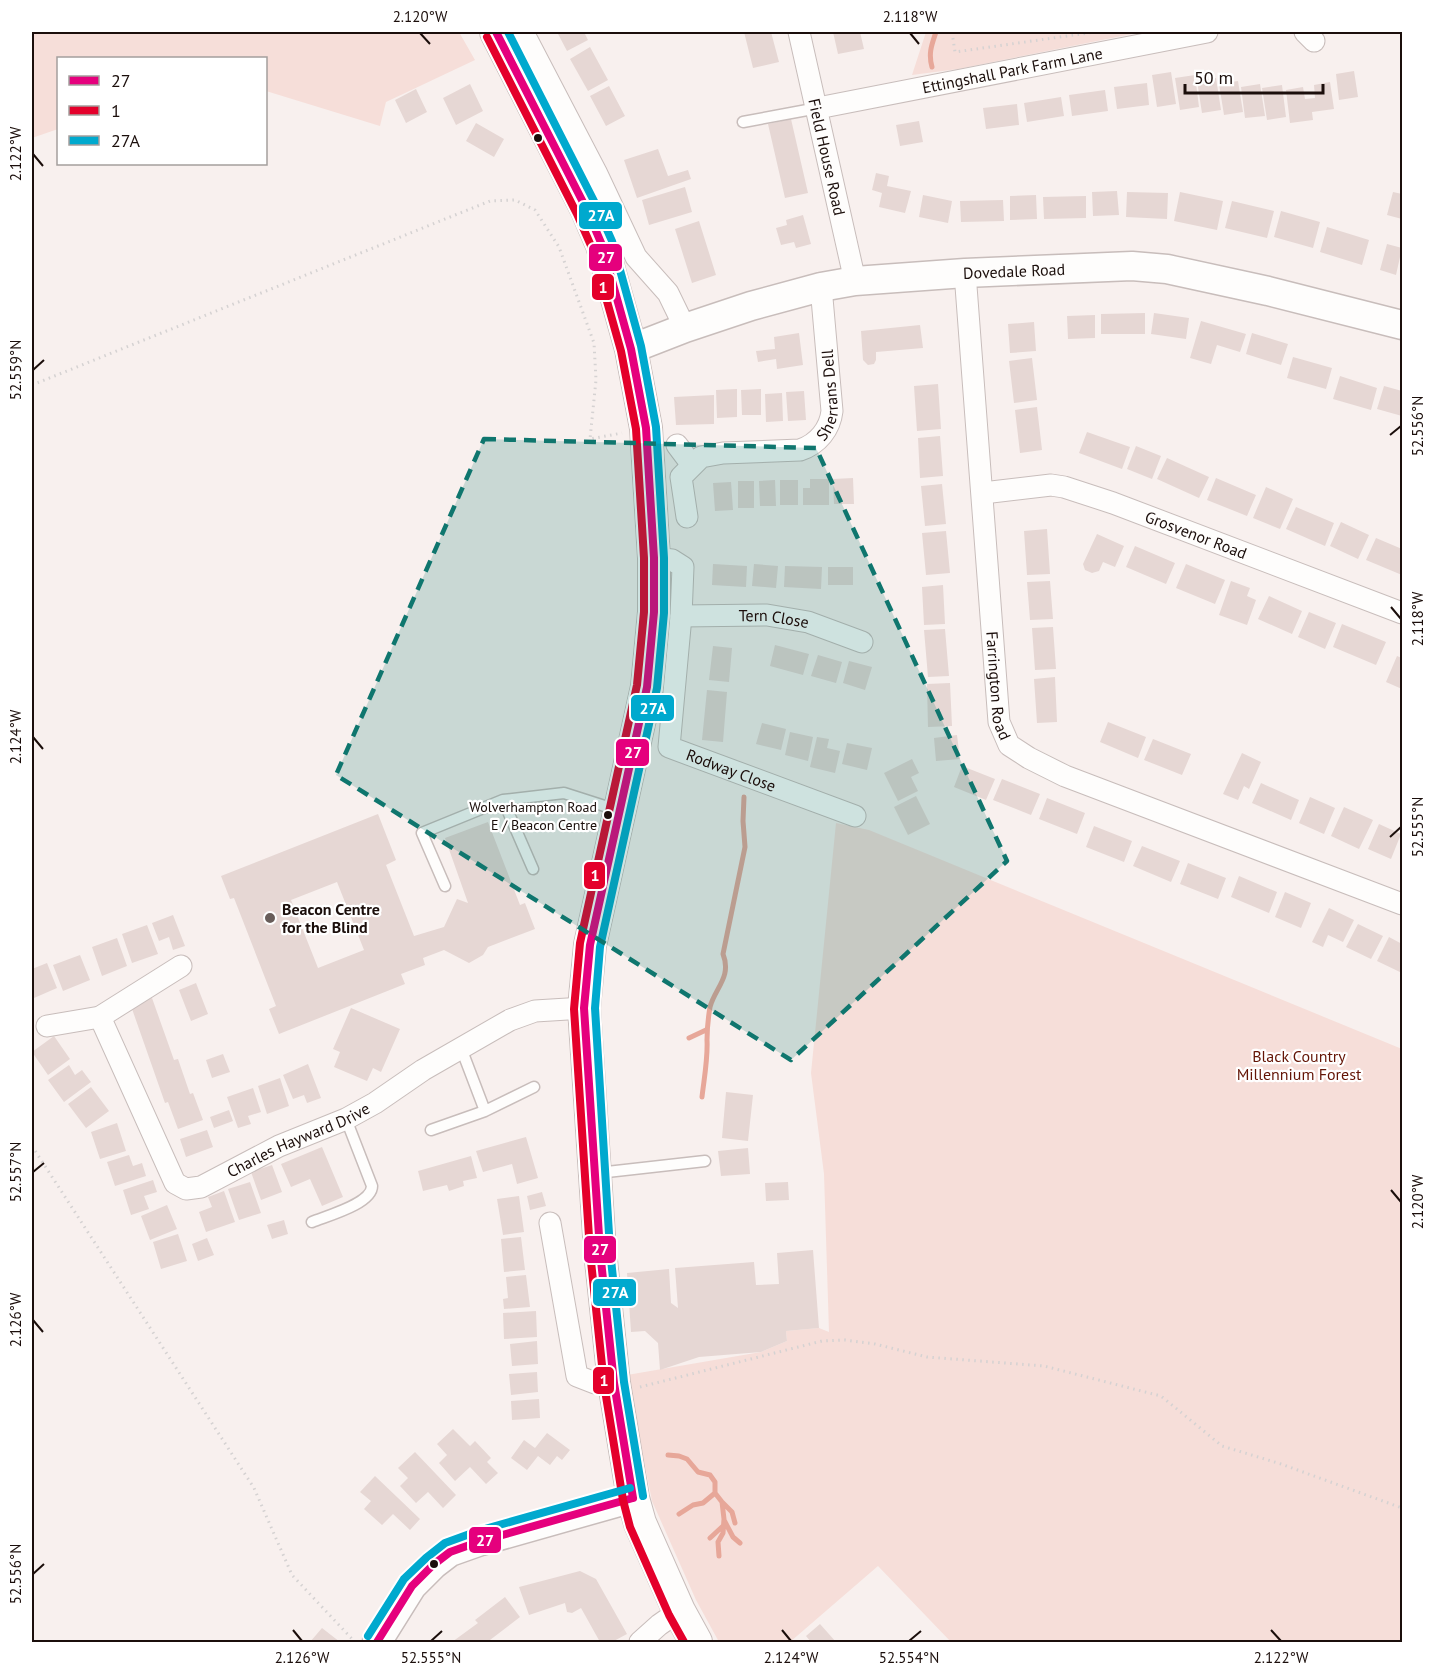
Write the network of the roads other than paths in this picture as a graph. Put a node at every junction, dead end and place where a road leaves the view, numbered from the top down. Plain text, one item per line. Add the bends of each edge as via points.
1 (496, 32) edge
2 (523, 32) edge
3 (800, 32) edge
4 (1207, 32) edge
5 (818, 108) junction
6 (743, 122) dead end
7 (965, 273) junction
8 (855, 281) junction
9 (821, 287) junction
10 (1402, 325) edge
11 (685, 328) junction
12 (632, 349) junction
13 (677, 445) dead end
14 (692, 465) junction
15 (983, 494) junction
16 (687, 517) dead end
17 (1402, 613) edge
18 (667, 614) junction
19 (862, 642) dead end
20 (503, 800) junction
21 (620, 811) junction
22 (855, 816) dead end
23 (533, 869) dead end
24 (445, 886) dead end
25 (1402, 904) edge
26 (182, 966) dead end
27 (584, 1008) junction
28 (100, 1017) junction
29 (47, 1026) dead end
30 (461, 1048) junction
31 (534, 1087) dead end
32 (485, 1111) junction
33 (346, 1119) junction
34 (430, 1130) dead end
35 (705, 1161) dead end
36 (595, 1173) junction
37 (312, 1222) dead end
38 (550, 1223) dead end
39 (614, 1388) junction
40 (633, 1498) junction
41 (679, 1611) junction
42 (377, 1642) edge
43 (640, 1642) edge
44 (696, 1642) edge

1 - 12 main road via 587,210 614,282
2 - 11 street via 636,257 668,293
3 - 5 street, Field House Road
4 - 5 street, Ettingshall Park Farm Lane
5 - 6 lane
5 - 8 street, Field House Road
7 - 8 street, Dovedale Road
7 - 10 street, Dovedale Road via 1132,266 1167,269
7 - 15 street, Farrington Road
8 - 9 street, Dovedale Road
9 - 11 street, Dovedale Road
9 - 14 street, Sherrans Dell via 832,411 826,431 800,450 723,453 701,457
11 - 12 street, Dovedale Road
12 - 18 main road via 646,428 654,558
13 - 14 street
14 - 16 street via 681,477
15 - 17 street, Grosvenor Road via 1051,485 1064,487
15 - 25 street, Farrington Road via 999,722 1009,745 1065,776
18 - 19 street, Tern Close via 767,615 808,622
18 - 21 main road via 646,687
18 - 22 street, Rodway Close via 669,747
20 - 21 lane via 564,793
20 - 23 lane
20 - 24 lane via 422,832
21 - 27 main road via 590,945
26 - 28 street
27 - 30 street, Charles Hayward Drive via 535,1011 510,1020
27 - 36 main road
28 - 29 street
28 - 33 street, Charles Hayward Drive via 175,1183 186,1190
30 - 32 lane
30 - 33 street, Charles Hayward Drive
31 - 32 lane
32 - 34 lane
33 - 37 lane via 372,1192 360,1202
35 - 36 lane
36 - 39 main road
38 - 39 street via 577,1376
39 - 40 main road
40 - 41 main road
40 - 42 street via 450,1552 412,1586
41 - 43 street
41 - 44 main road

